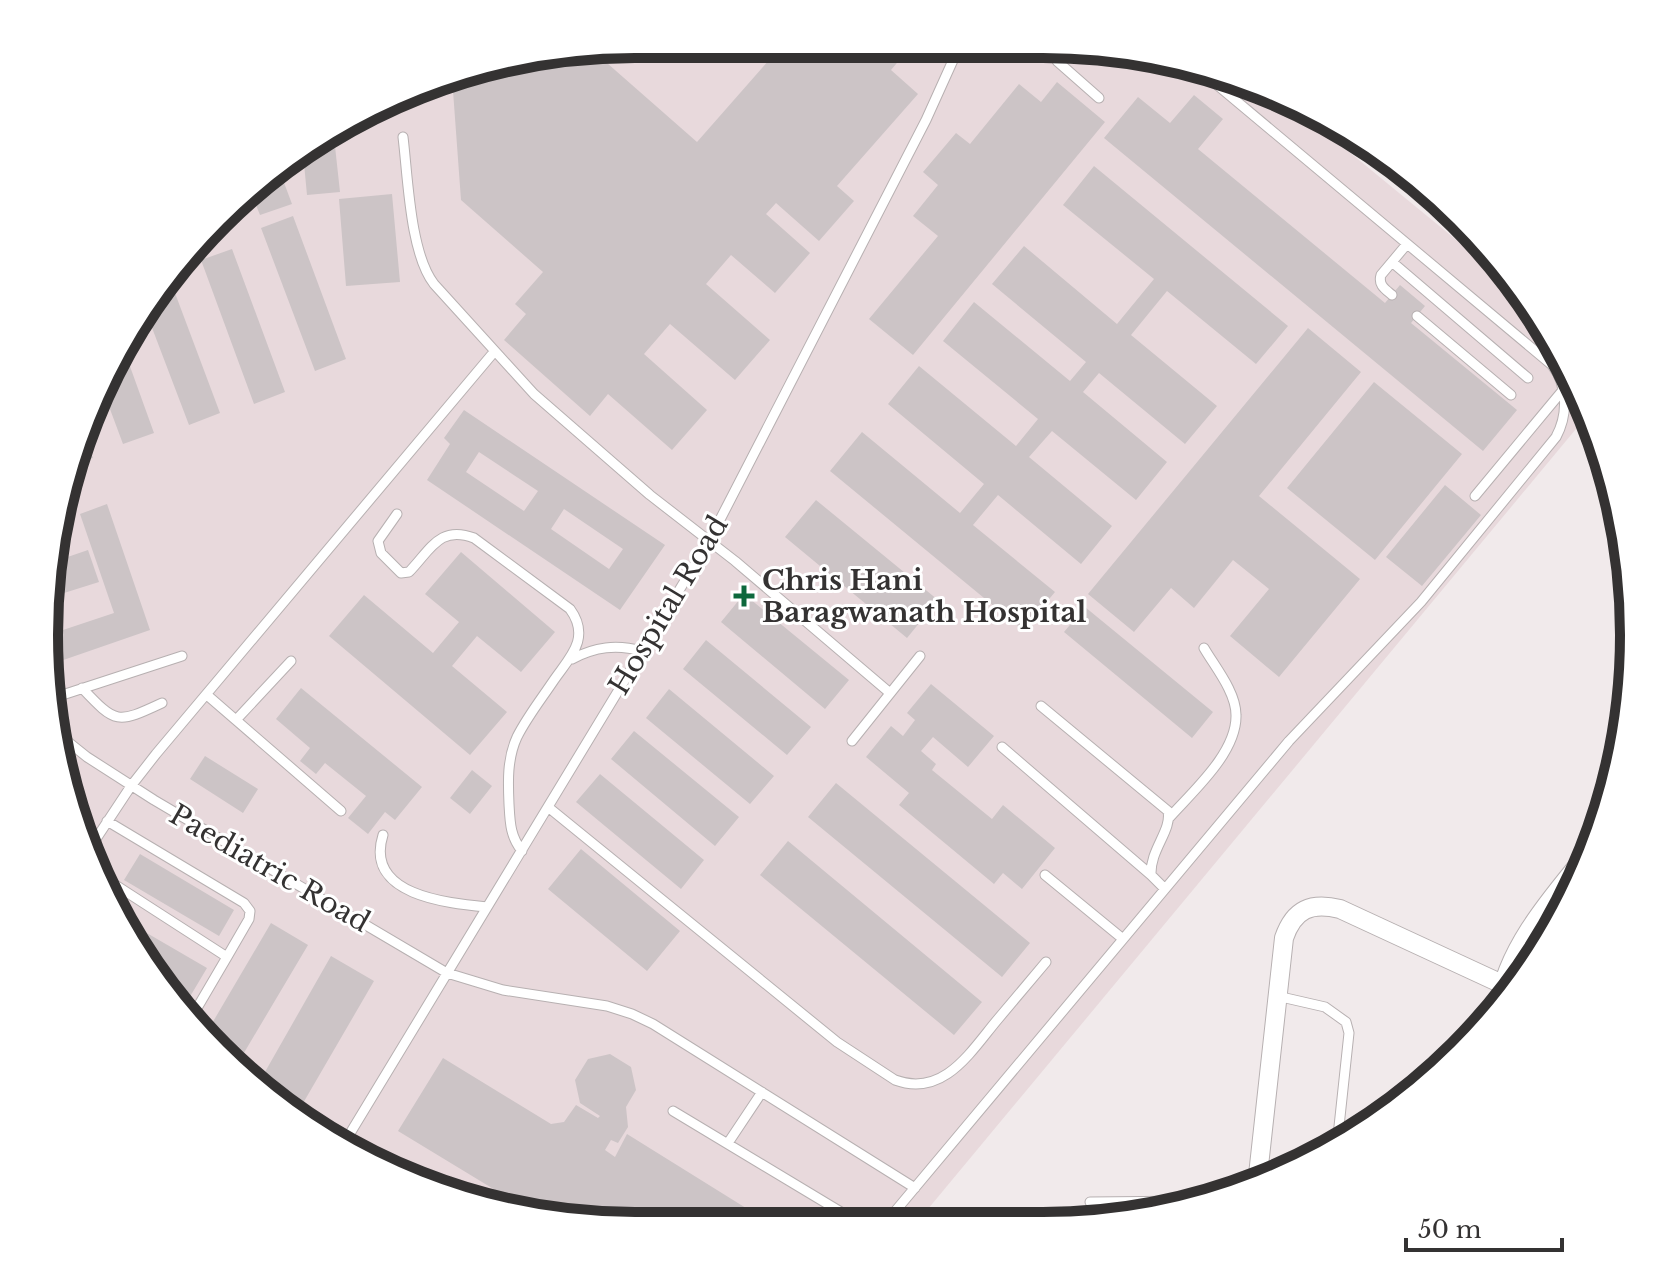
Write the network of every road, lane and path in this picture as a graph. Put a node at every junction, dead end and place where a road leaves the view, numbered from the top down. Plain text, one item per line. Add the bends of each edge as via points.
1 (952, 58) edge
2 (1056, 58) edge
3 (1219, 86) edge
4 (1099, 98) dead end
5 (403, 137) dead end
6 (1407, 244) junction
7 (1392, 262) junction
8 (1392, 295) dead end
9 (1417, 316) dead end
10 (494, 352) junction
11 (1528, 378) dead end
12 (1563, 390) junction
13 (1511, 395) dead end
14 (1475, 496) dead end
15 (397, 514) dead end
16 (709, 541) junction
17 (1204, 648) dead end
18 (642, 651) junction
19 (182, 656) dead end
20 (920, 656) dead end
21 (572, 659) junction
22 (291, 661) dead end
23 (82, 688) junction
24 (890, 693) junction
25 (61, 695) edge
26 (207, 695) junction
27 (162, 703) dead end
28 (1041, 706) dead end
29 (236, 720) junction
30 (852, 741) dead end
31 (68, 742) edge
32 (1002, 747) dead end
33 (131, 786) junction
34 (548, 807) junction
35 (341, 811) dead end
36 (1169, 818) junction
37 (107, 821) junction
38 (383, 835) dead end
39 (96, 839) edge
40 (522, 851) junction
41 (1045, 875) dead end
42 (1151, 875) junction
43 (116, 885) edge
44 (1165, 889) junction
45 (1561, 889) edge
46 (487, 907) junction
47 (1123, 939) junction
48 (227, 957) junction
49 (1046, 962) dead end
50 (447, 973) junction
51 (1502, 984) joint
52 (1277, 996) junction
53 (196, 1009) edge
54 (762, 1092) junction
55 (673, 1111) dead end
56 (1339, 1131) edge
57 (348, 1136) edge
58 (728, 1143) junction
59 (1258, 1170) edge
60 (915, 1188) junction
61 (1154, 1201) edge
62 (1090, 1202) dead end
63 (841, 1212) dead end
64 (895, 1212) edge

1 - 16 lane, Hospital Road via 919,133
2 - 4 lane
3 - 6 lane
5 - 10 lane via 426,274
6 - 7 lane
6 - 12 lane via 1552,365
7 - 8 lane via 1379,281
7 - 11 lane
9 - 13 lane
10 - 16 lane via 586,440
10 - 26 lane
12 - 14 lane
12 - 44 lane via 1562,427 1556,437 1421,602 1289,741
15 - 21 lane via 378,541 381,553 401,573 409,572 447,534 474,538 570,609 578,626
16 - 18 lane, Hospital Road
16 - 24 lane
17 - 36 lane via 1236,716 1220,761
18 - 21 lane via 606,647
18 - 34 lane, Hospital Road
19 - 23 lane
20 - 24 lane
21 - 40 lane via 513,749 510,825
22 - 29 lane
23 - 25 lane
23 - 27 lane via 117,718 129,719
24 - 30 lane
26 - 29 lane
26 - 33 lane
28 - 36 lane via 1159,802
29 - 35 lane
31 - 33 lane, Paediatric Road
32 - 42 lane
33 - 37 lane
33 - 50 lane, Paediatric Road
34 - 40 lane, Hospital Road
34 - 49 lane via 837,1042 904,1083 926,1083 964,1063
36 - 42 lane via 1153,853
37 - 39 lane
37 - 48 lane via 244,903 249,919
38 - 46 lane via 381,864 406,889 448,904
40 - 46 lane, Hospital Road
41 - 47 lane
42 - 44 lane
43 - 48 lane
44 - 47 lane
45 - 51 street
46 - 50 lane, Hospital Road
47 - 60 lane
48 - 53 lane
50 - 54 lane, Paediatric Road via 503,990 632,1014
50 - 57 lane, Hospital Road
51 - 52 street via 1322,905 1297,916 1287,932
52 - 56 lane via 1325,1007 1346,1022
52 - 59 street
54 - 58 lane
54 - 60 lane, Paediatric Road
55 - 58 lane
58 - 63 lane
60 - 64 lane
61 - 62 lane

